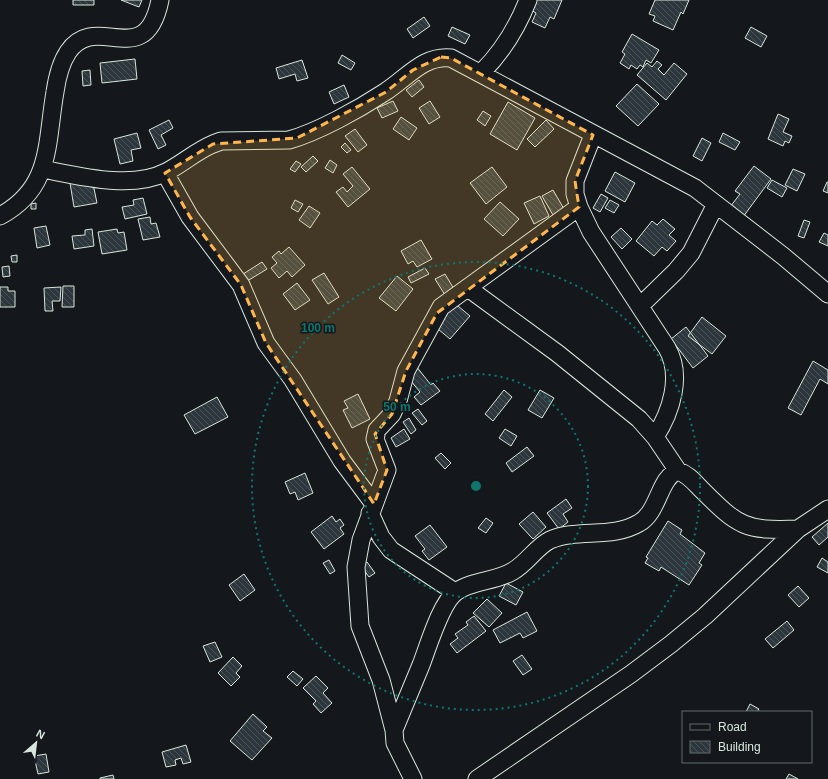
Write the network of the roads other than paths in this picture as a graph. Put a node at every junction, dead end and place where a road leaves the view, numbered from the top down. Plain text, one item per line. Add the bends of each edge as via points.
1 (160, 0) edge
2 (528, 0) edge
3 (482, 72) junction
4 (594, 135) junction
5 (42, 169) junction
6 (166, 173) junction
7 (716, 204) junction
8 (579, 207) junction
9 (0, 216) edge
10 (468, 288) junction
11 (828, 294) edge
12 (640, 306) junction
13 (655, 437) junction
14 (678, 471) junction
15 (372, 508) junction
16 (828, 509) edge
17 (798, 529) junction
18 (455, 592) junction
19 (394, 730) junction
20 (413, 779) edge
21 (477, 779) edge

1 - 5 street via 154,20 148,31 141,36 84,37 68,51 57,80
2 - 3 street via 513,33
3 - 4 street
3 - 6 street via 451,58 441,57 425,62 386,92 297,138 213,144
4 - 7 street via 695,188
4 - 8 street via 575,181
5 - 6 street via 130,181
5 - 9 street via 33,190 22,202
6 - 15 street via 190,217 241,285 261,334 293,380
7 - 11 street
7 - 12 street via 691,253
8 - 10 street
8 - 12 street via 591,232
10 - 13 street via 527,330 624,406
10 - 15 street via 441,307 437,313 406,371 392,414 375,434 387,470
12 - 13 street via 667,348 674,366 673,394 661,428
13 - 14 street
14 - 17 street via 691,479 728,516 743,524 764,530
14 - 18 street via 667,479 655,507 639,523 614,532 565,536 550,540 512,572
15 - 18 street via 382,537 391,550
15 - 19 street via 356,566 359,618 362,633 381,680
16 - 17 street
17 - 21 street via 705,616 671,644
18 - 19 street via 440,617
19 - 20 street via 395,743

